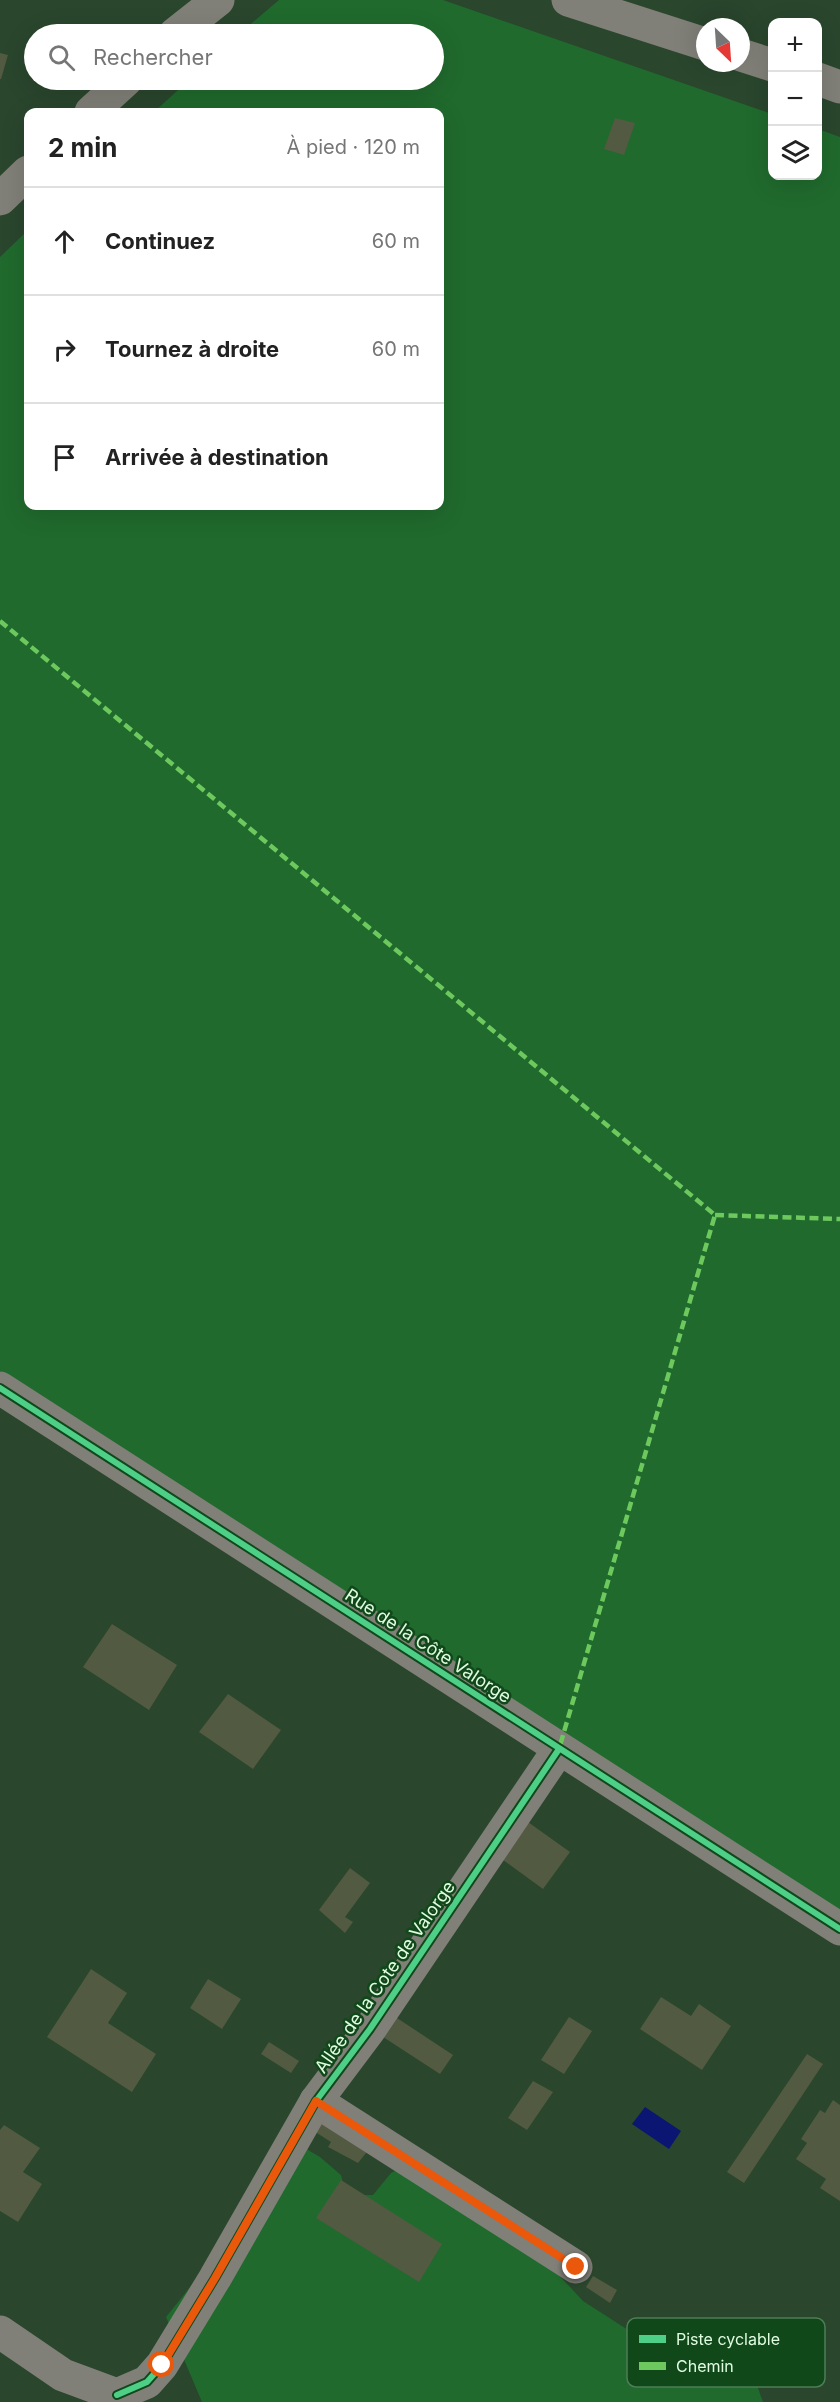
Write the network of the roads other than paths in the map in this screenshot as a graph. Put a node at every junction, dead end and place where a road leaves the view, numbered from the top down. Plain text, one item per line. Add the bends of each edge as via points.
1 (218, 0) edge
2 (568, 0) edge
3 (188, 24) edge
4 (696, 41) edge
5 (750, 58) edge
6 (768, 64) edge
7 (822, 81) edge
8 (840, 87) edge
9 (115, 90) edge
10 (95, 108) edge
11 (24, 176) edge
12 (0, 199) edge
13 (0, 1388) edge
14 (559, 1749) junction
15 (840, 1929) edge
16 (316, 2101) junction
17 (576, 2267) dead end
18 (0, 2332) edge

1 - 3 street
2 - 4 street
5 - 6 street
7 - 8 street
9 - 10 street
11 - 12 street
13 - 14 street, Rue de la Côte Valorge
14 - 15 street, Rue de la Côte Valorge
14 - 16 street, Allée de la Cote de Valorge via 370,2029
16 - 17 street
16 - 18 street, Allée de la Cote de Valorge via 215,2278 162,2365 147,2382 117,2395 63,2375

